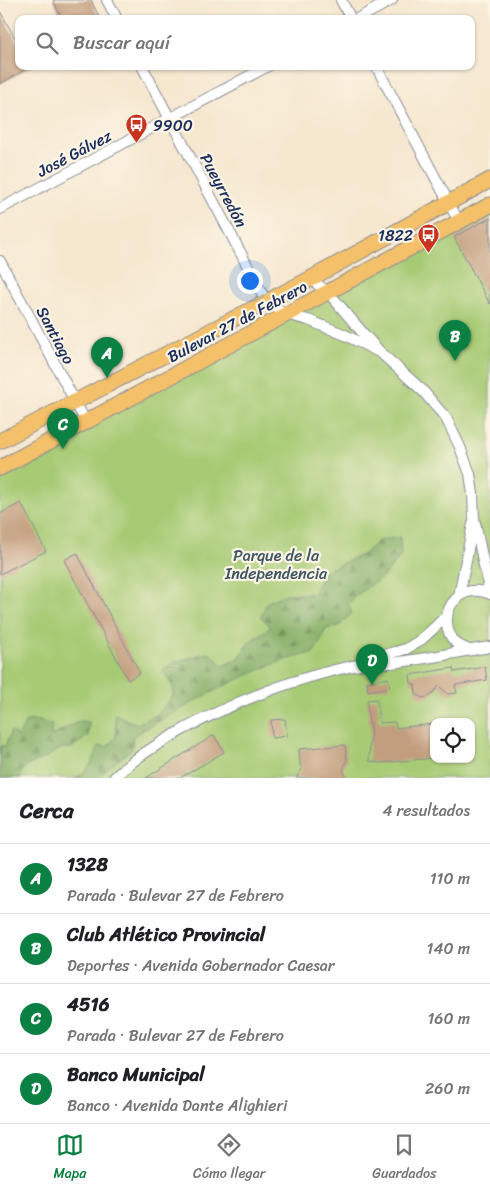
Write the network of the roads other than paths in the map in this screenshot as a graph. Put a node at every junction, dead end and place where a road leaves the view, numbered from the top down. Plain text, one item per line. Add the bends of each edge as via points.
1 (107, 0) edge
2 (342, 0) edge
3 (392, 0) edge
4 (115, 15) edge
5 (349, 15) edge
6 (364, 15) edge
7 (144, 70) edge
8 (261, 70) edge
9 (378, 70) edge
10 (170, 119) junction
11 (490, 180) edge
12 (448, 203) junction
13 (490, 205) edge
14 (0, 209) edge
15 (459, 222) junction
16 (0, 261) edge
17 (310, 278) junction
18 (328, 292) junction
19 (266, 301) junction
20 (286, 314) junction
21 (380, 353) junction
22 (75, 402) junction
23 (86, 422) junction
24 (0, 441) edge
25 (0, 468) edge
26 (474, 518) junction
27 (490, 594) edge
28 (459, 596) junction
29 (447, 615) junction
30 (490, 647) edge
31 (469, 650) junction
32 (371, 662) junction
33 (114, 778) edge

1 - 4 street
2 - 5 street
3 - 6 street
7 - 10 street, Pueyrredón
8 - 10 street, José Gálvez
9 - 12 street
10 - 14 street, José Gálvez
10 - 19 street, Pueyrredón
11 - 12 main road, Bulevar 27 de Febrero
12 - 15 street
12 - 17 main road, Bulevar 27 de Febrero
13 - 15 main road, Bulevar 27 de Febrero
15 - 18 main road, Bulevar 27 de Febrero
16 - 22 street, Santiago
17 - 18 street
17 - 19 main road, Bulevar 27 de Febrero
18 - 20 main road, Bulevar 27 de Febrero
18 - 21 street
19 - 20 street
19 - 22 main road, Bulevar 27 de Febrero
20 - 21 street via 343,334
20 - 23 main road, Bulevar 27 de Febrero
21 - 26 street via 422,390 446,418 470,474
22 - 23 street, Santiago
22 - 24 main road, Bulevar 27 de Febrero
23 - 25 main road, Bulevar 27 de Febrero
26 - 27 street
26 - 28 street
27 - 28 street via 474,591
28 - 29 street
29 - 31 street via 450,634 456,643
29 - 32 street via 422,639 406,649
30 - 31 street
31 - 32 street via 390,663
32 - 33 street via 326,672 246,699 158,743

